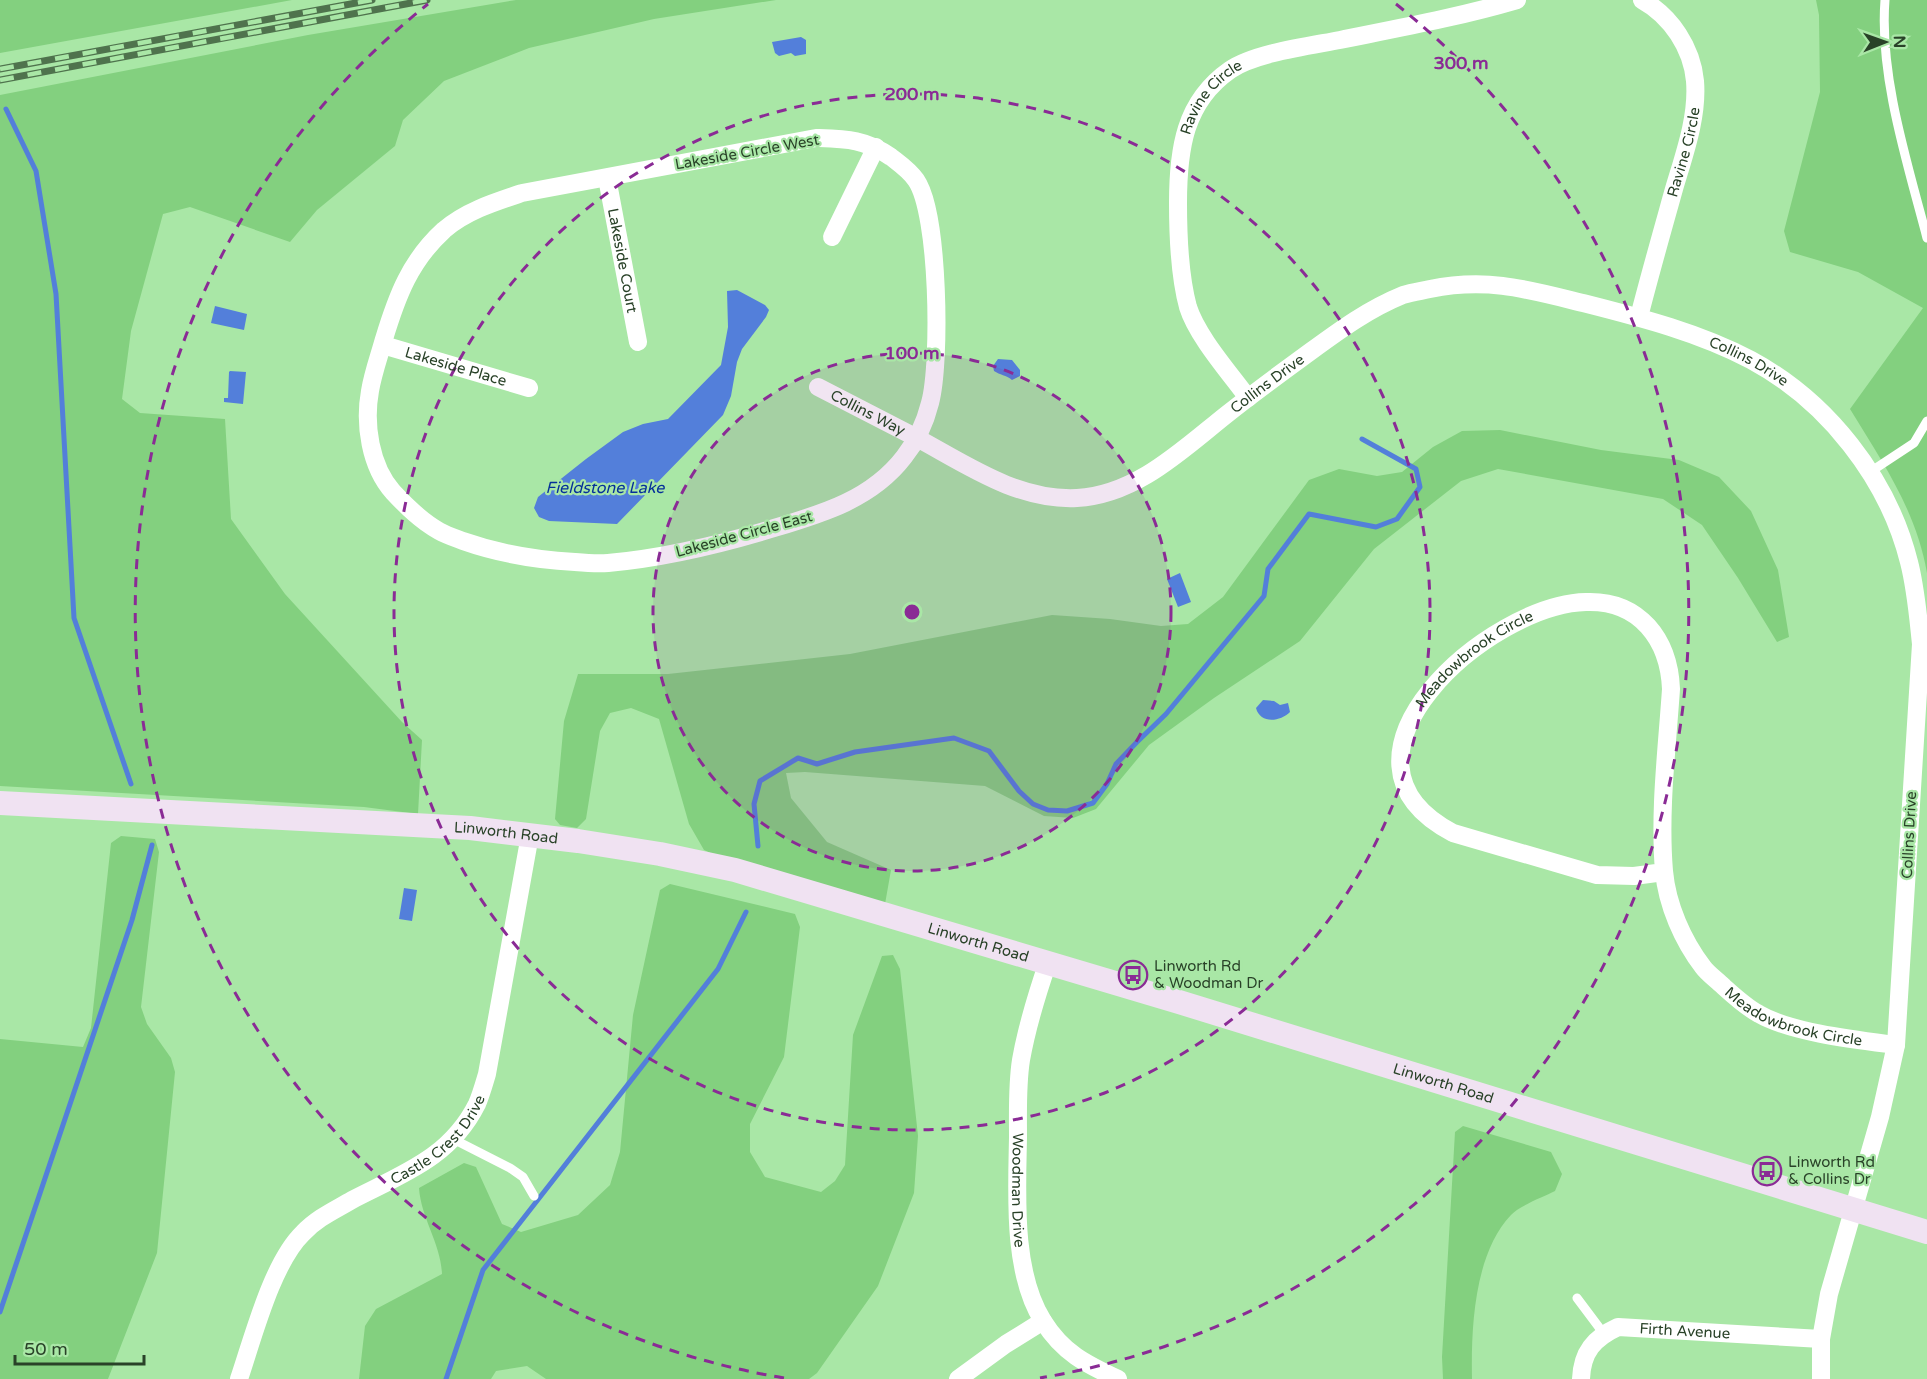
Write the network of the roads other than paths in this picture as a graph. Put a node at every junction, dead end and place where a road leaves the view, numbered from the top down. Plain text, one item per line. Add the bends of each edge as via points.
1 (1517, 0) edge
2 (1642, 0) edge
3 (1885, 0) edge
4 (876, 147) junction
5 (607, 178) junction
6 (832, 237) dead end
7 (1927, 238) edge
8 (1639, 317) junction
9 (638, 342) dead end
10 (383, 345) junction
11 (818, 387) dead end
12 (529, 388) dead end
13 (1248, 398) junction
14 (1927, 421) edge
15 (917, 438) junction
16 (1870, 472) junction
17 (0, 803) edge
18 (530, 835) junction
19 (1664, 872) junction
20 (1048, 962) junction
21 (1896, 1046) junction
22 (453, 1139) junction
23 (534, 1196) dead end
24 (1854, 1210) junction
25 (1927, 1232) edge
26 (1577, 1298) dead end
27 (1043, 1321) junction
28 (1604, 1334) junction
29 (1821, 1339) junction
30 (239, 1379) edge
31 (958, 1379) edge
32 (1118, 1379) edge
33 (1581, 1379) edge
34 (1821, 1379) edge

1 - 13 street, Ravine Circle via 1252,60 1231,69 1197,106 1185,128 1178,177 1178,225 1188,308 1205,339
2 - 8 street, Ravine Circle via 1674,28 1688,54 1695,82 1693,114 1683,156
3 - 7 lane via 1882,26 1895,117
4 - 5 street, Lakeside Circle West via 853,139 816,138
4 - 6 street
4 - 15 street, Lakeside Circle West via 905,167 917,181 925,197 932,232 936,364 930,402
5 - 9 street, Lakeside Court
5 - 10 street, Lakeside Circle West via 522,193 477,209 446,229 417,258 397,297
8 - 13 street, Collins Drive via 1499,284 1456,284 1408,293 1350,322
8 - 16 street, Collins Drive via 1718,345 1779,377 1829,420
10 - 12 street, Lakeside Place
10 - 15 street, Lakeside Circle East via 369,394 368,420 377,466 389,487 409,510 440,532 505,554 605,564 741,538 824,513 868,492 903,460
11 - 15 street, Collins Way
13 - 15 street, Collins Drive via 1137,480 1108,493 1077,498 1045,497 1010,487
14 - 16 lane via 1914,443
16 - 21 street, Collins Drive via 1899,530 1908,558 1921,644
17 - 18 main road, Linworth Road via 470,828
18 - 20 main road, Linworth Road via 660,854 735,870
18 - 22 street, Castle Crest Drive via 487,1074 477,1104
19 - 19 street, Meadowbrook Circle via 1670,671 1656,635 1626,610 1587,602 1534,615 1474,649 1448,671 1413,714 1404,734 1400,775 1412,800 1437,824 1453,833 1597,875
19 - 21 street, Meadowbrook Circle via 1682,933 1704,968 1742,1002 1786,1025
20 - 24 main road, Linworth Road
20 - 27 street, Woodman Drive via 1028,1029 1018,1098 1021,1252 1029,1289
21 - 24 street, Collins Drive
22 - 23 lane via 510,1167 523,1177
22 - 30 street, Castle Crest Drive via 408,1174 323,1216 302,1233 282,1260
24 - 25 main road, Linworth Road
24 - 29 street, Collins Drive via 1829,1294
26 - 28 lane
27 - 31 street
27 - 32 street, Woodman Drive via 1073,1356
28 - 29 street, Firth Avenue via 1618,1328
28 - 33 street via 1591,1345 1581,1364
29 - 34 street, Collins Drive

